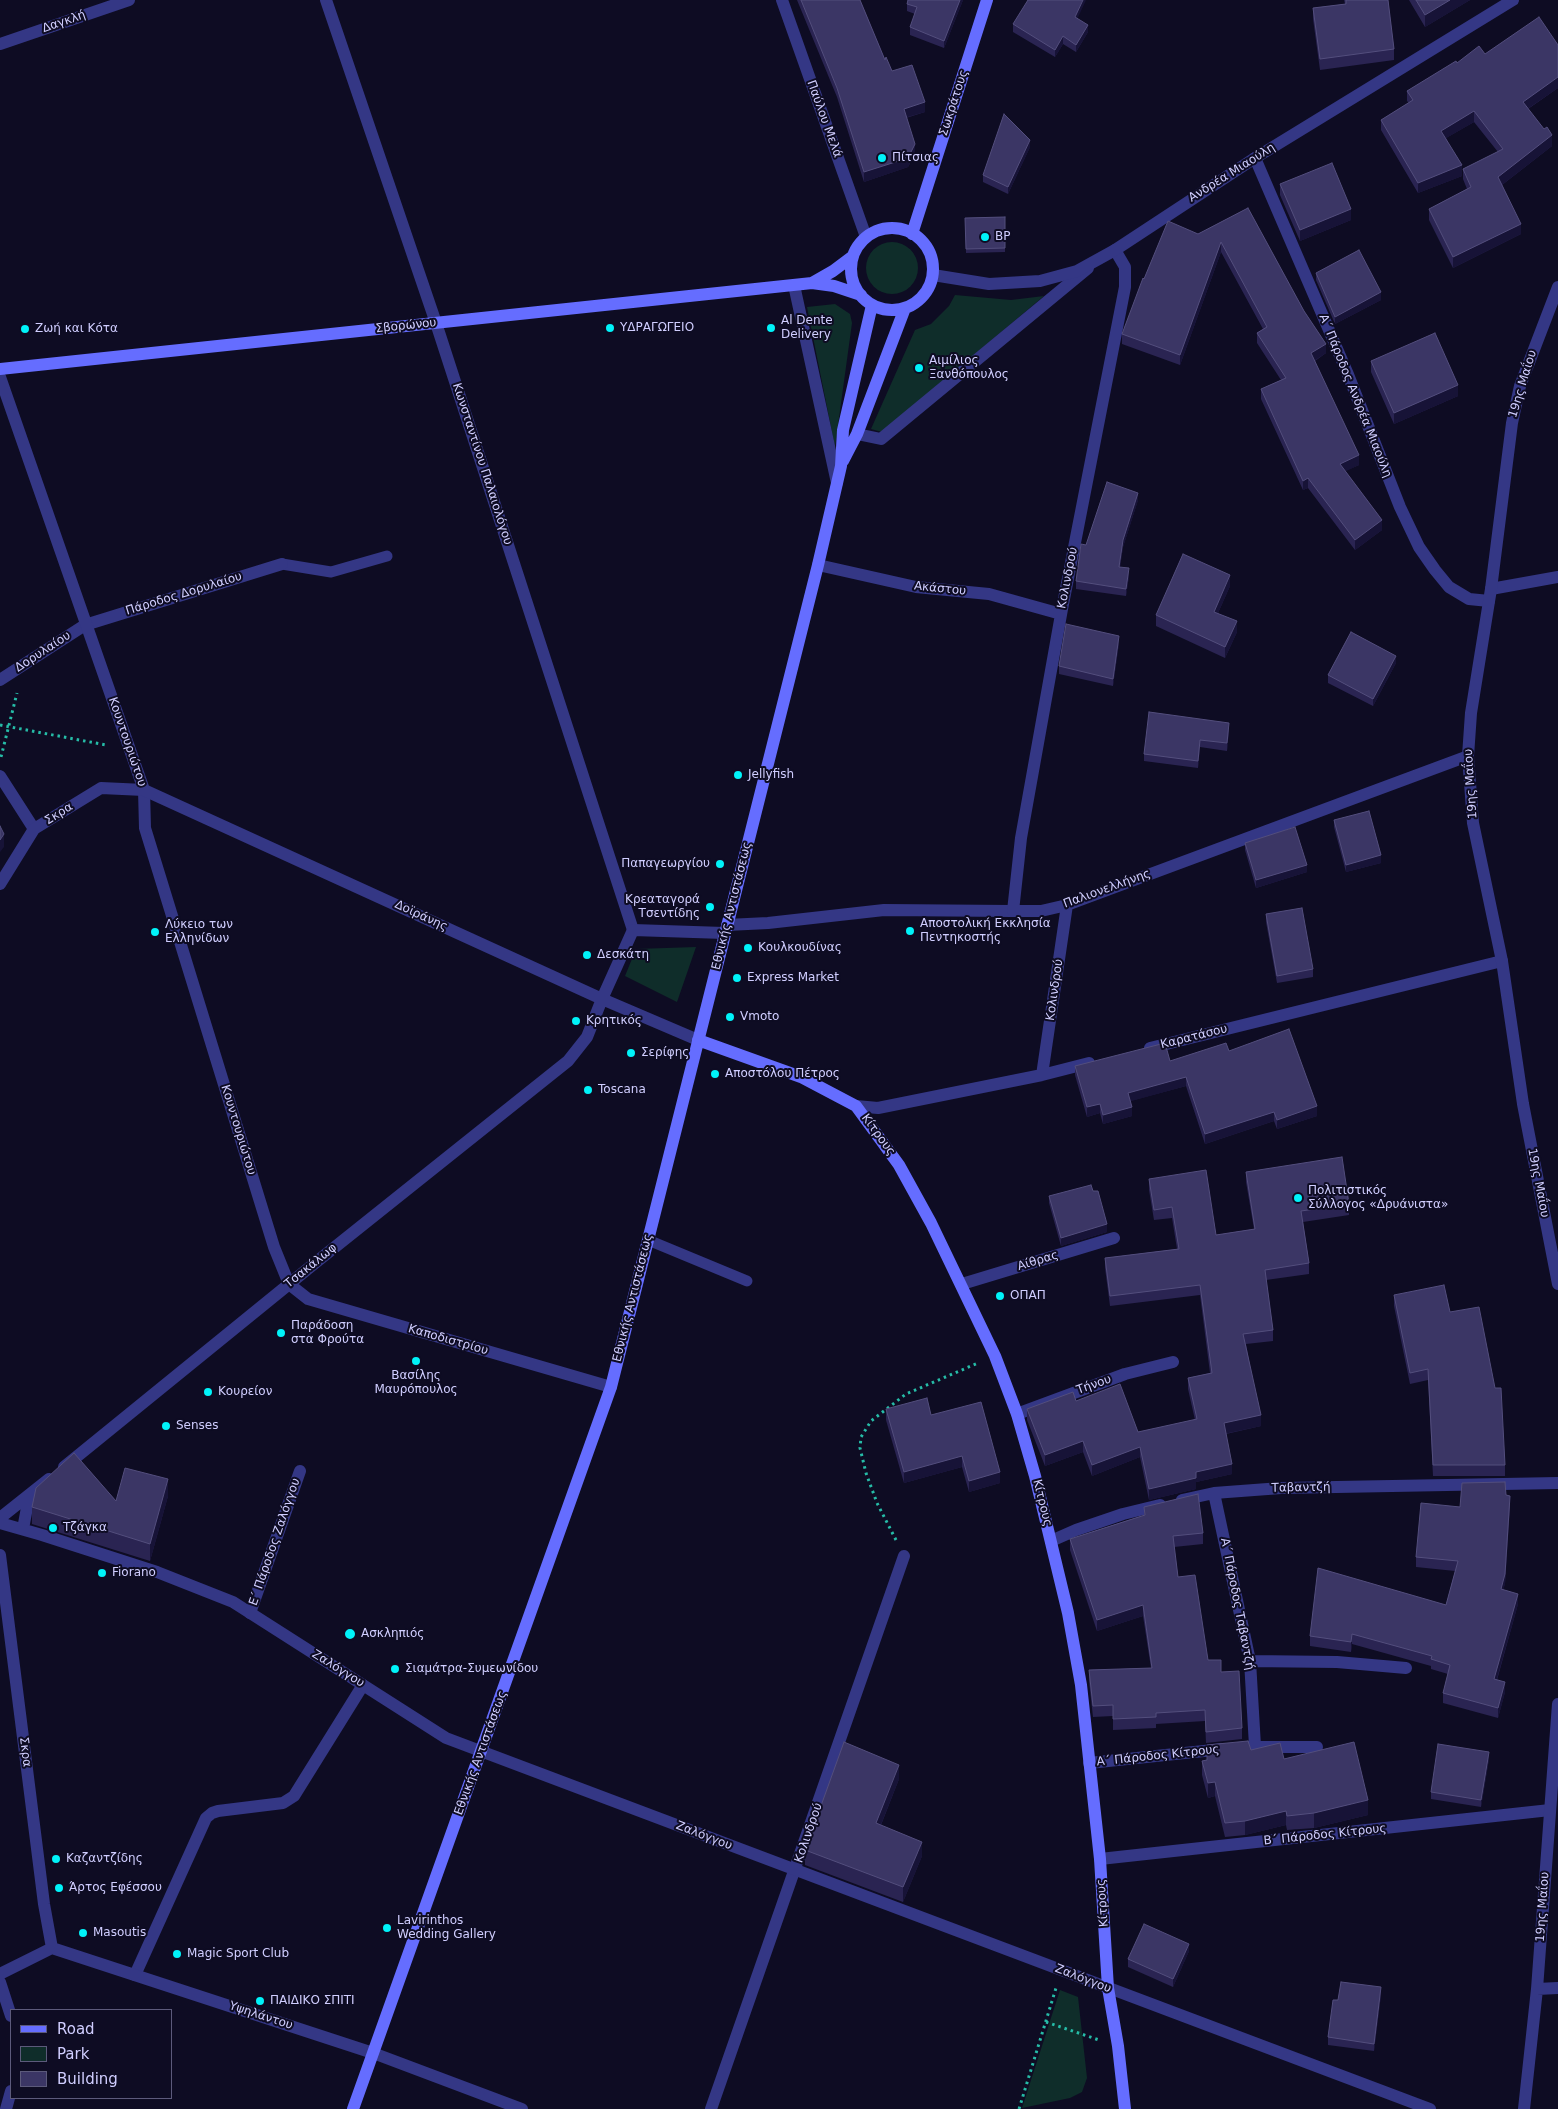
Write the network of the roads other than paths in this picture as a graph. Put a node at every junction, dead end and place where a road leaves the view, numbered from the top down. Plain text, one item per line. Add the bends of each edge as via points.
1 (129, 0) edge
2 (326, 0) edge
3 (782, 0) edge
4 (987, 0) edge
5 (1513, 0) edge
6 (0, 44) edge
7 (1255, 158) junction
8 (912, 234) junction
9 (866, 237) junction
10 (1115, 250) junction
11 (853, 256) junction
12 (1098, 260) junction
13 (933, 275) junction
14 (812, 283) junction
15 (794, 285) junction
16 (1558, 287) edge
17 (861, 295) junction
18 (872, 305) junction
19 (905, 308) junction
20 (436, 323) junction
21 (0, 369) edge
22 (0, 377) edge
23 (857, 434) junction
24 (841, 466) junction
25 (837, 482) junction
26 (387, 556) dead end
27 (282, 564) joint
28 (818, 565) junction
29 (1558, 577) edge
30 (1490, 595) junction
31 (1061, 614) junction
32 (85, 625) junction
33 (1, 678) edge
34 (1468, 756) junction
35 (0, 776) edge
36 (144, 790) junction
37 (34, 829) junction
38 (0, 884) edge
39 (1067, 905) junction
40 (1013, 911) junction
41 (726, 929) junction
42 (633, 930) junction
43 (1502, 961) junction
44 (602, 1000) junction
45 (698, 1040) junction
46 (1139, 1050) edge
47 (1100, 1060) edge
48 (1042, 1075) junction
49 (856, 1106) junction
50 (1114, 1238) dead end
51 (648, 1240) junction
52 (747, 1280) dead end
53 (289, 1284) junction
54 (962, 1284) junction
55 (1558, 1284) edge
56 (1173, 1362) dead end
57 (611, 1387) junction
58 (1017, 1414) junction
59 (300, 1470) dead end
60 (1558, 1483) edge
61 (37, 1488) junction
62 (1214, 1493) junction
63 (0, 1518) edge
64 (0, 1523) edge
65 (23, 1529) junction
66 (1051, 1541) junction
67 (0, 1555) edge
68 (904, 1556) road end
69 (250, 1613) junction
70 (1250, 1661) junction
71 (1406, 1668) edge
72 (363, 1685) junction
73 (1558, 1704) edge
74 (1255, 1746) junction
75 (1317, 1747) dead end
76 (482, 1752) junction
77 (1089, 1763) junction
78 (1550, 1810) junction
79 (1100, 1859) junction
80 (796, 1870) junction
81 (52, 1948) junction
82 (0, 1974) edge
83 (135, 1975) junction
84 (0, 1982) edge
85 (1108, 1988) junction
86 (1558, 1988) edge
87 (1537, 1989) junction
88 (10, 2013) edge
89 (372, 2053) junction
90 (10, 2095) edge
91 (6, 2109) edge
92 (353, 2109) edge
93 (522, 2109) edge
94 (711, 2109) edge
95 (1125, 2109) edge
96 (1430, 2109) edge
97 (1524, 2109) edge

1 - 6 street, Δαγκλή
2 - 20 street, Κωνσταντίνου Παλαιολόγου
3 - 9 street, Παύλου Μελά
4 - 8 main road, Σωκράτους
5 - 7 street, Ανδρέα Μιαούλη
7 - 10 street, Ανδρέα Μιαούλη
7 - 30 street, Α΄ Πάροδος Ανδρέα Μιαούλη via 1419,546 1449,587 1470,599
8 - 9 main road via 901,229 888,229
8 - 13 main road via 928,251
9 - 11 main road
10 - 12 street, Ανδρέα Μιαούλη
10 - 31 street, Κολινδρού via 1125,267 1125,287
11 - 14 main road
11 - 17 main road via 852,279
12 - 13 street, Ανδρέα Μιαούλη via 1077,271 1040,281 989,284
12 - 23 street via 881,439
13 - 19 main road via 924,295
14 - 15 main road, Σβορώνου
14 - 17 main road
15 - 20 main road, Σβορώνου
15 - 25 street
16 - 30 street, 19ης Μαΐου via 1528,364 1512,423
17 - 18 main road
18 - 19 main road via 883,309
18 - 24 main road via 843,430
19 - 23 main road
20 - 21 main road, Σβορώνου
20 - 42 street, Κωνσταντίνου Παλαιολόγου
22 - 32 street, Κουντουριώτου
23 - 24 main road
24 - 25 main road, Εθνικής Αντιστάσεως
25 - 28 main road, Εθνικής Αντιστάσεως
26 - 27 lane via 331,572
27 - 32 street, Πάροδος Δορυλαίου
28 - 31 street, Ακάστου via 916,587 989,594
28 - 41 main road, Εθνικής Αντιστάσεως
29 - 30 street
30 - 34 street, 19ης Μαΐου via 1471,713
31 - 40 street, Κολινδρού via 1021,838
32 - 33 street, Δορυλαίου
32 - 36 street, Κουντουριώτου
34 - 39 street, Παλιονελλήνης
34 - 43 street, 19ης Μαΐου via 1473,823
35 - 37 street
36 - 37 street, Σκρα via 101,788
36 - 44 street, Δοϊράνης
36 - 53 street, Κουντουριώτου via 145,828 274,1247
37 - 38 street, Σκρα
39 - 40 street, Παλιονελλήνης via 1041,911
39 - 48 street, Κολινδρού
40 - 41 street, Παλιονελλήνης via 884,910
41 - 42 street, Παλιονελλήνης
41 - 45 main road, Εθνικής Αντιστάσεως
42 - 44 street, Τσακάλωφ
43 - 46 street, Καρατάσου
43 - 55 street, 19ης Μαΐου via 1523,1104
44 - 45 street, Δοϊράνης
44 - 53 street, Τσακάλωφ via 588,1037 568,1061
45 - 49 main road, Κίτρους via 801,1077
45 - 51 main road, Εθνικής Αντιστάσεως
47 - 48 street
48 - 49 street via 878,1108
49 - 54 main road, Κίτρους via 899,1165
50 - 54 street, Αίθρας
51 - 52 lane
51 - 57 main road, Εθνικής Αντιστάσεως
53 - 57 street, Καποδιστρίου via 308,1299
53 - 61 street, Τσακάλωφ
54 - 58 main road, Κίτρους
56 - 58 street, Τήνου via 1125,1374
57 - 76 main road, Εθνικής Αντιστάσεως
58 - 66 main road, Κίτρους
59 - 69 street, Ε΄ Πάροδος Ζαλόγγου
60 - 62 street, Ταβαντζή via 1281,1488
61 - 63 street, Τσακάλωφ
61 - 65 street via 28,1502
62 - 66 street, Ταβαντζή via 1123,1514
62 - 70 street, Α΄ Πάροδος Ταβαντζή
64 - 65 street, Ζαλόγγου
65 - 69 street, Ζαλόγγου via 157,1572 233,1602
66 - 77 main road, Κίτρους via 1081,1685
67 - 81 street, Σκρα
68 - 80 street, Κολινδρού
69 - 72 street, Ζαλόγγου
70 - 71 street via 1337,1662
70 - 74 street, Α΄ Πάροδος Ταβαντζή
72 - 76 street, Ζαλόγγου via 446,1738
72 - 83 street via 294,1796 282,1803 218,1811 206,1818
73 - 78 street, 19ης Μαΐου
74 - 75 street, Α΄ Πάροδος Κίτρους
74 - 77 street, Α΄ Πάροδος Κίτρους
76 - 80 street, Ζαλόγγου
76 - 89 main road, Εθνικής Αντιστάσεως
77 - 79 main road, Κίτρους
78 - 79 street, Β΄ Πάροδος Κίτρους
78 - 87 street, 19ης Μαΐου
79 - 85 main road, Κίτρους
80 - 85 street, Ζαλόγγου
80 - 94 street, Κολινδρού
81 - 82 street
81 - 83 street, Υψηλάντου
83 - 89 street, Υψηλάντου
84 - 88 street
85 - 95 main road, Κίτρους
85 - 96 street, Ζαλόγγου
86 - 87 street
87 - 97 street, 19ης Μαΐου
89 - 92 main road, Εθνικής Αντιστάσεως
89 - 93 street, Υψηλάντου
90 - 91 street

